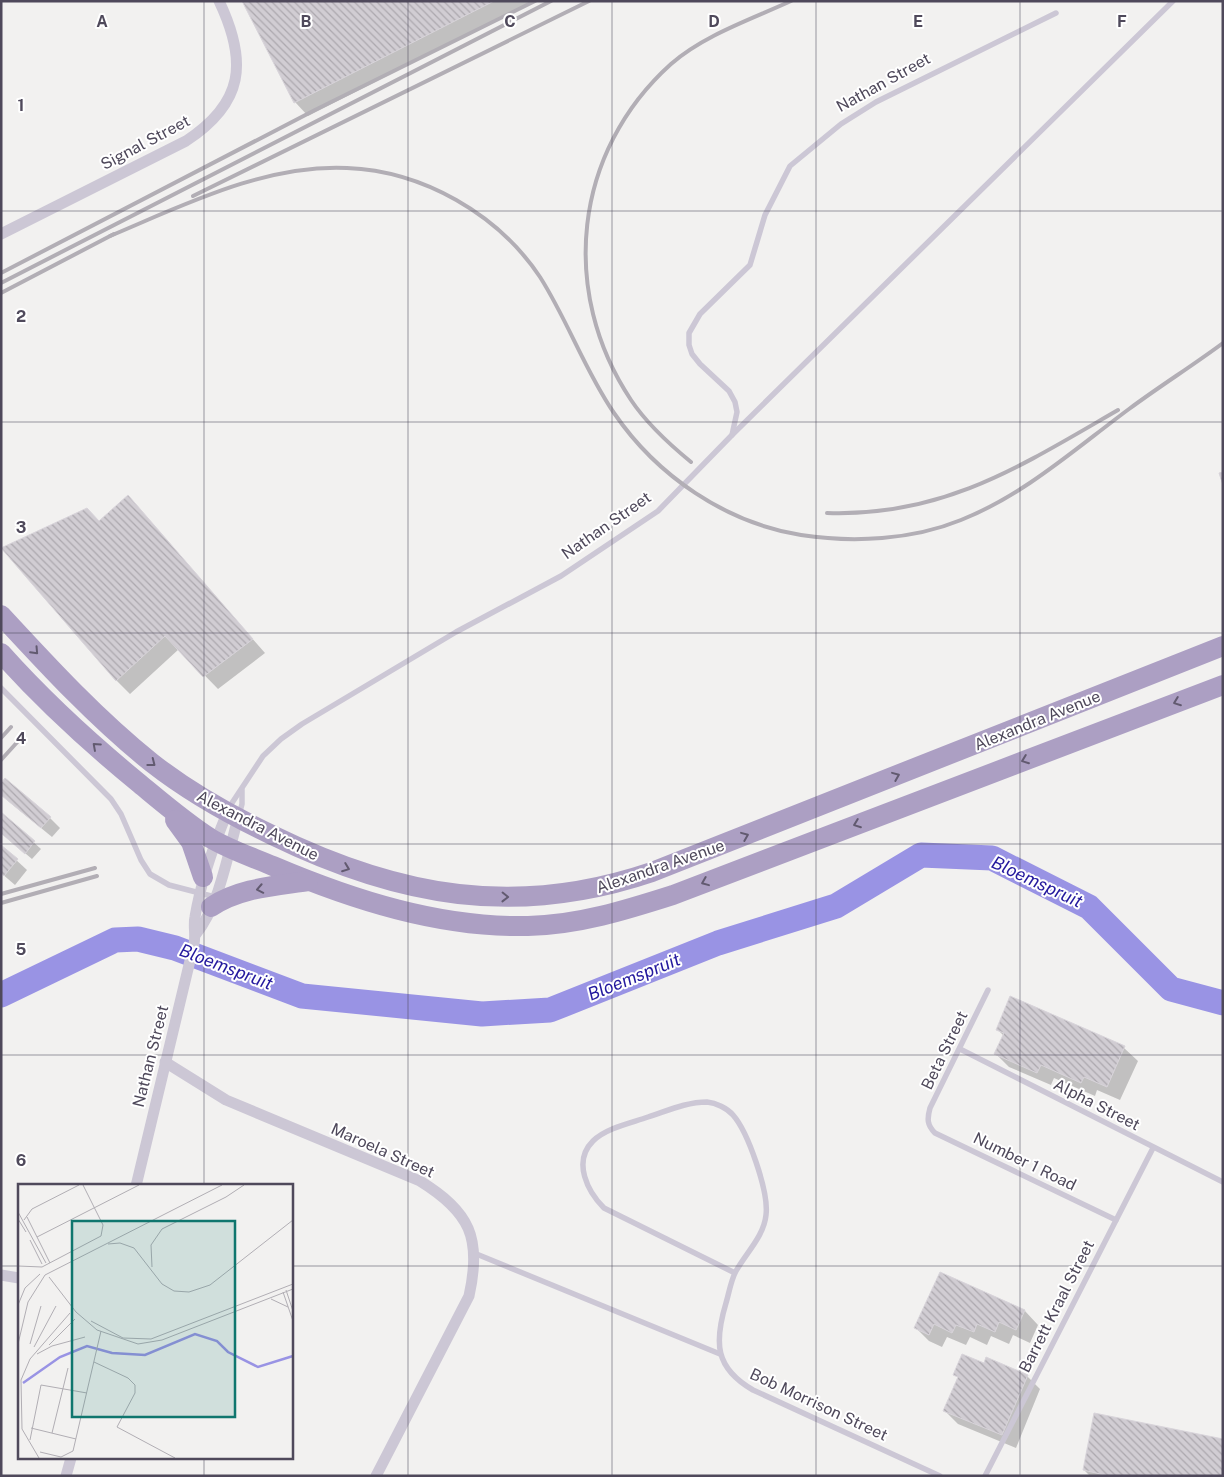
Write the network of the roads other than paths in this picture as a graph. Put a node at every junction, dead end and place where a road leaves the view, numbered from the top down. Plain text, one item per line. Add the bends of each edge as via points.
1 (219, 1) edge
2 (1173, 1) edge
3 (1056, 13) dead end
4 (1, 234) edge
5 (732, 435) junction
6 (1, 615) edge
7 (1223, 646) edge
8 (1, 653) edge
9 (1223, 685) edge
10 (1, 688) edge
11 (242, 790) junction
12 (160, 801) junction
13 (232, 816) junction
14 (222, 844) junction
15 (308, 881) junction
16 (207, 893) junction
17 (195, 939) junction
18 (988, 990) dead end
19 (960, 1049) junction
20 (165, 1062) junction
21 (928, 1122) joint
22 (1153, 1148) junction
23 (1223, 1182) edge
24 (136, 1184) edge
25 (1116, 1220) junction
26 (474, 1253) junction
27 (735, 1273) junction
28 (1, 1275) edge
29 (18, 1278) edge
30 (720, 1354) junction
31 (70, 1460) edge
32 (66, 1476) edge
33 (376, 1476) edge
34 (940, 1476) edge
35 (985, 1476) edge

1 - 4 street, Signal Street via 234,33 238,55 230,95 207,127 186,141
2 - 5 lane
3 - 5 lane, Nathan Street via 876,102 841,124 790,166 765,215 750,265 700,314 689,333 692,354 729,391 735,402 737,412
5 - 11 lane, Nathan Street via 658,511 561,576 449,636 330,706 281,739 263,756
6 -> 13 highway, Alexandra Avenue via 132,747 181,784
13 -> 7 highway, Alexandra Avenue via 346,868 411,886 473,896 505,897 592,890 652,872
12 -> 8 highway, Alexandra Avenue via 30,686
9 -> 15 highway, Alexandra Avenue via 674,895 596,918 529,926 466,922 405,912
10 - 16 lane via 111,799 150,874 169,885
11 - 13 lane, Nathan Street via 242,804
11 - 13 lane, Nathan Street via 232,801
12 - 14 highway, Alexandra Avenue
12 - 16 highway via 191,842
13 - 14 street, Nathan Street
13 - 14 street, Nathan Street
14 - 15 highway, Alexandra Avenue
14 - 16 street, Nathan Street
14 - 16 street, Nathan Street
15 -> 16 highway via 222,899
16 - 17 street, Nathan Street via 205,922
16 - 17 street, Nathan Street via 194,920
17 - 20 street, Nathan Street
18 - 19 lane, Beta Street
19 - 21 lane, Beta Street via 930,1108
19 - 22 lane, Alpha Street
20 - 24 street, Nathan Street
20 - 26 street, Maroela Street via 226,1100 420,1181 445,1197 460,1212
21 - 25 lane, Number 1 Road via 935,1133
22 - 23 lane, Alpha Street
22 - 25 lane, Barrett Kraal Street
25 - 35 lane, Barrett Kraal Street
26 - 30 lane
26 - 33 street, Maroela Street via 468,1296
27 - 27 lane via 761,1232 766,1216 766,1198 763,1181 734,1116 708,1102 687,1104 608,1132 593,1141 583,1168 592,1196 604,1208
27 - 30 lane via 718,1336
28 - 29 street
30 - 34 lane, Bob Morrison Street via 737,1380 753,1390
31 - 32 street

